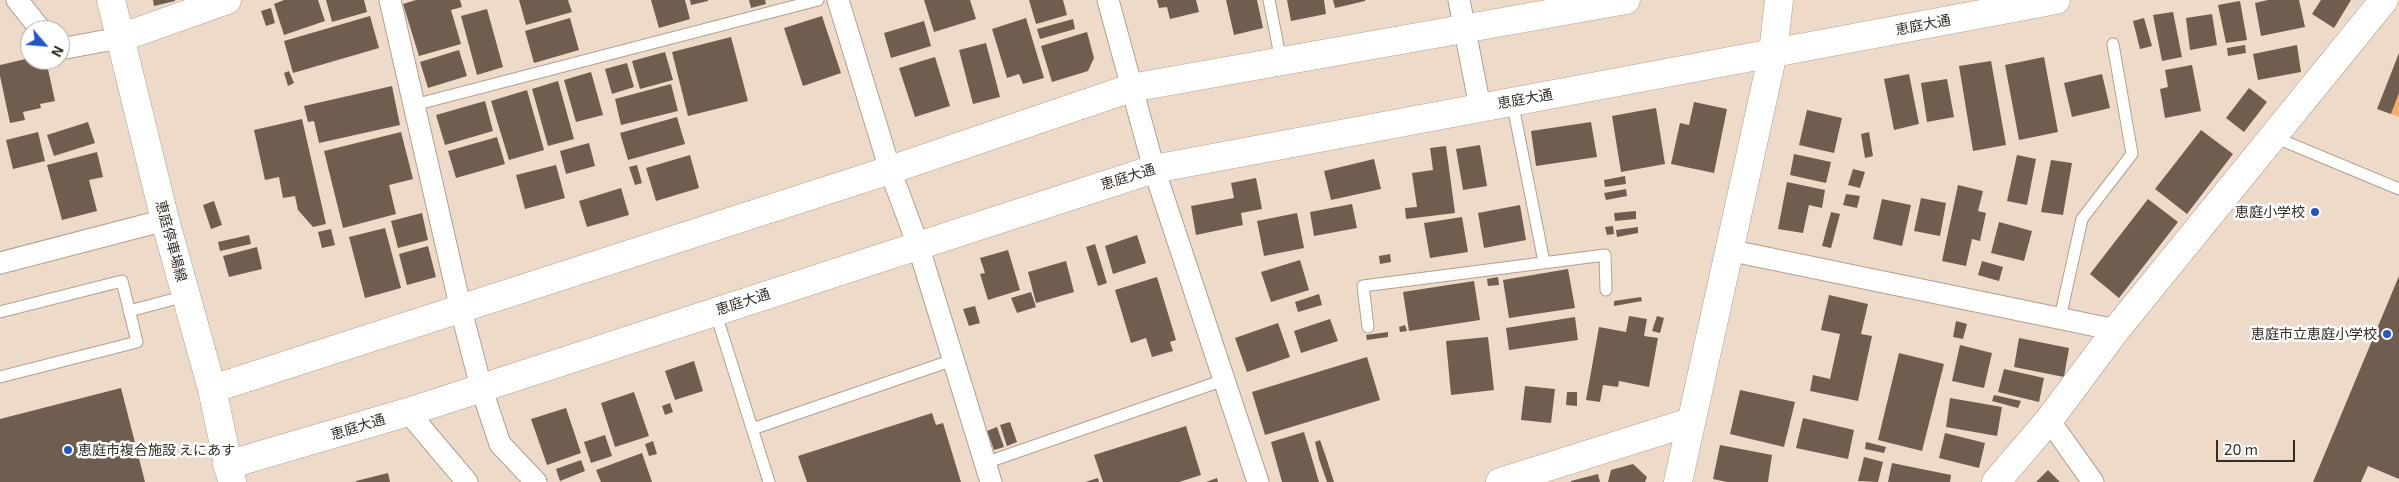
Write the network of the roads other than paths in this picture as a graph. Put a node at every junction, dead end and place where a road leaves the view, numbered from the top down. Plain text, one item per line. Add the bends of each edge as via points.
1 (18, 0) edge
2 (111, 0) edge
3 (228, 0) edge
4 (390, 0) edge
5 (818, 0) edge
6 (838, 0) edge
7 (1108, 0) edge
8 (1269, 0) edge
9 (1459, 0) edge
10 (1626, 0) edge
11 (1779, 0) edge
12 (2056, 0) edge
13 (2384, 0) edge
14 (34, 20) edge
15 (1466, 29) junction
16 (120, 38) junction
17 (2113, 44) dead end
18 (70, 47) edge
19 (1773, 53) junction
20 (1281, 61) junction
21 (1131, 88) junction
22 (1512, 101) junction
23 (414, 105) junction
24 (1480, 107) junction
25 (2274, 137) junction
26 (1154, 168) junction
27 (890, 170) junction
28 (2399, 189) edge
29 (165, 220) junction
30 (918, 245) junction
31 (1728, 250) junction
32 (1544, 262) junction
33 (0, 263) edge
34 (1606, 290) dead end
35 (186, 296) junction
36 (461, 310) junction
37 (129, 311) junction
38 (715, 311) junction
39 (0, 312) edge
40 (2060, 318) junction
41 (1368, 328) dead end
42 (2116, 330) junction
43 (953, 360) junction
44 (0, 377) edge
45 (1224, 380) junction
46 (481, 387) junction
47 (212, 389) junction
48 (408, 412) junction
49 (2049, 420) junction
50 (1690, 422) junction
51 (752, 429) junction
52 (988, 472) edge
53 (230, 473) edge
54 (467, 482) edge
55 (536, 482) edge
56 (769, 482) edge
57 (1258, 482) edge
58 (1500, 482) edge
59 (1678, 482) edge
60 (1996, 482) edge
61 (2093, 482) edge

1 - 14 street
2 - 16 street, 恵庭停車場線
3 - 16 street
4 - 23 street
5 - 23 lane
6 - 27 street
7 - 21 street
8 - 20 lane
9 - 15 street
10 - 15 street
11 - 19 street
12 - 19 street, 恵庭大通
13 - 25 street
15 - 20 street
15 - 24 street
16 - 18 street
16 - 29 street, 恵庭停車場線
17 - 40 lane via 2132,154 2082,219
19 - 22 street, 恵庭大通
19 - 31 street
20 - 21 street
21 - 26 street
21 - 27 street
22 - 24 street, 恵庭大通
22 - 32 lane
23 - 36 street
24 - 26 street, 恵庭大通
25 - 28 lane
25 - 42 street
26 - 30 street, 恵庭大通
26 - 45 street
27 - 30 street
27 - 36 street
29 - 33 street
29 - 35 street, 恵庭停車場線
30 - 38 street, 恵庭大通
30 - 43 street
31 - 40 street
31 - 50 street
32 - 34 lane via 1605,255
32 - 41 lane via 1363,286
35 - 37 lane
35 - 47 street, 恵庭停車場線
36 - 46 street
36 - 47 street
37 - 39 lane via 122,281
37 - 44 lane via 137,342
38 - 46 street, 恵庭大通
38 - 51 lane
40 - 42 street
42 - 49 street
43 - 51 lane
43 - 52 street
45 - 52 lane
45 - 57 street
46 - 48 street, 恵庭大通
46 - 55 street via 500,444
47 - 53 street, 恵庭停車場線
48 - 53 street, 恵庭大通
48 - 54 street
49 - 60 street
49 - 61 street
50 - 58 street
50 - 59 street
51 - 56 lane

